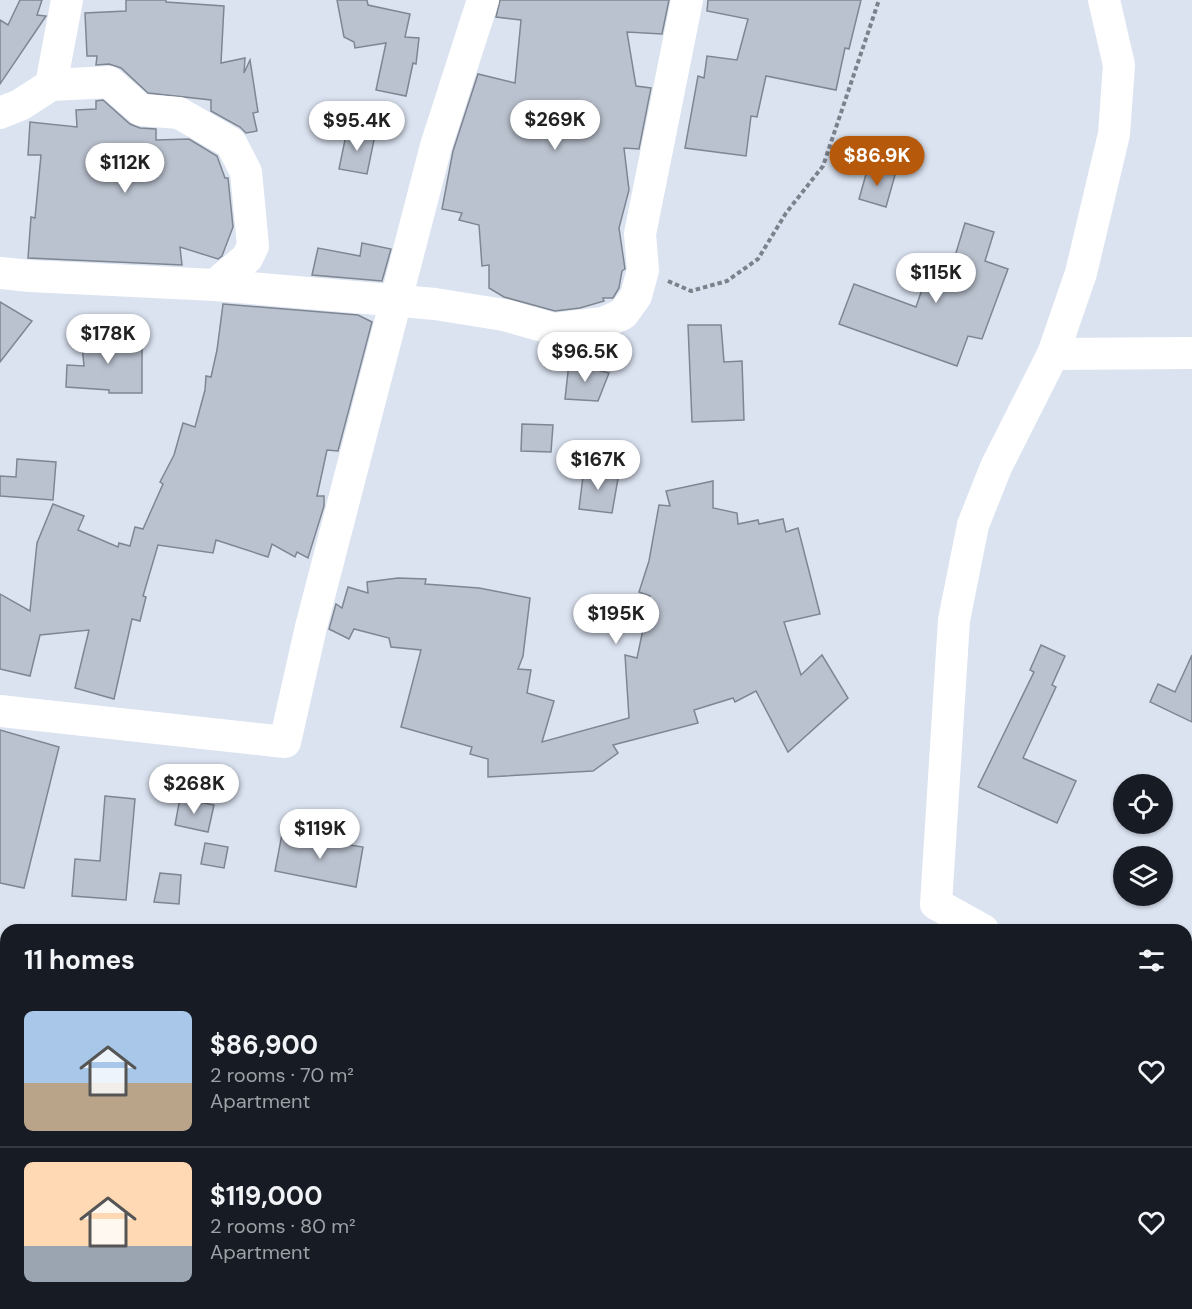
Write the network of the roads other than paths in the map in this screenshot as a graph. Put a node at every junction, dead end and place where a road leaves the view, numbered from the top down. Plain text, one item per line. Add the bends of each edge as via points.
1 (68, 0) edge
2 (483, 0) edge
3 (687, 0) edge
4 (1104, 0) edge
5 (51, 85) junction
6 (0, 113) edge
7 (0, 273) edge
8 (215, 285) junction
9 (395, 299) junction
10 (1192, 353) edge
11 (1053, 354) junction
12 (0, 711) edge
13 (972, 924) edge

1 - 5 street
2 - 9 street via 436,146
3 - 9 street via 640,234 643,270 636,296 623,314 603,323 554,329 504,315
4 - 11 street via 1119,65 1114,134 1082,273
5 - 6 street
5 - 8 street via 109,82 141,110 178,113 231,143 246,172 254,246 247,258
7 - 8 street
8 - 9 street
9 - 12 street via 285,742
10 - 11 street
11 - 13 street via 996,467 973,525 954,620 936,904

